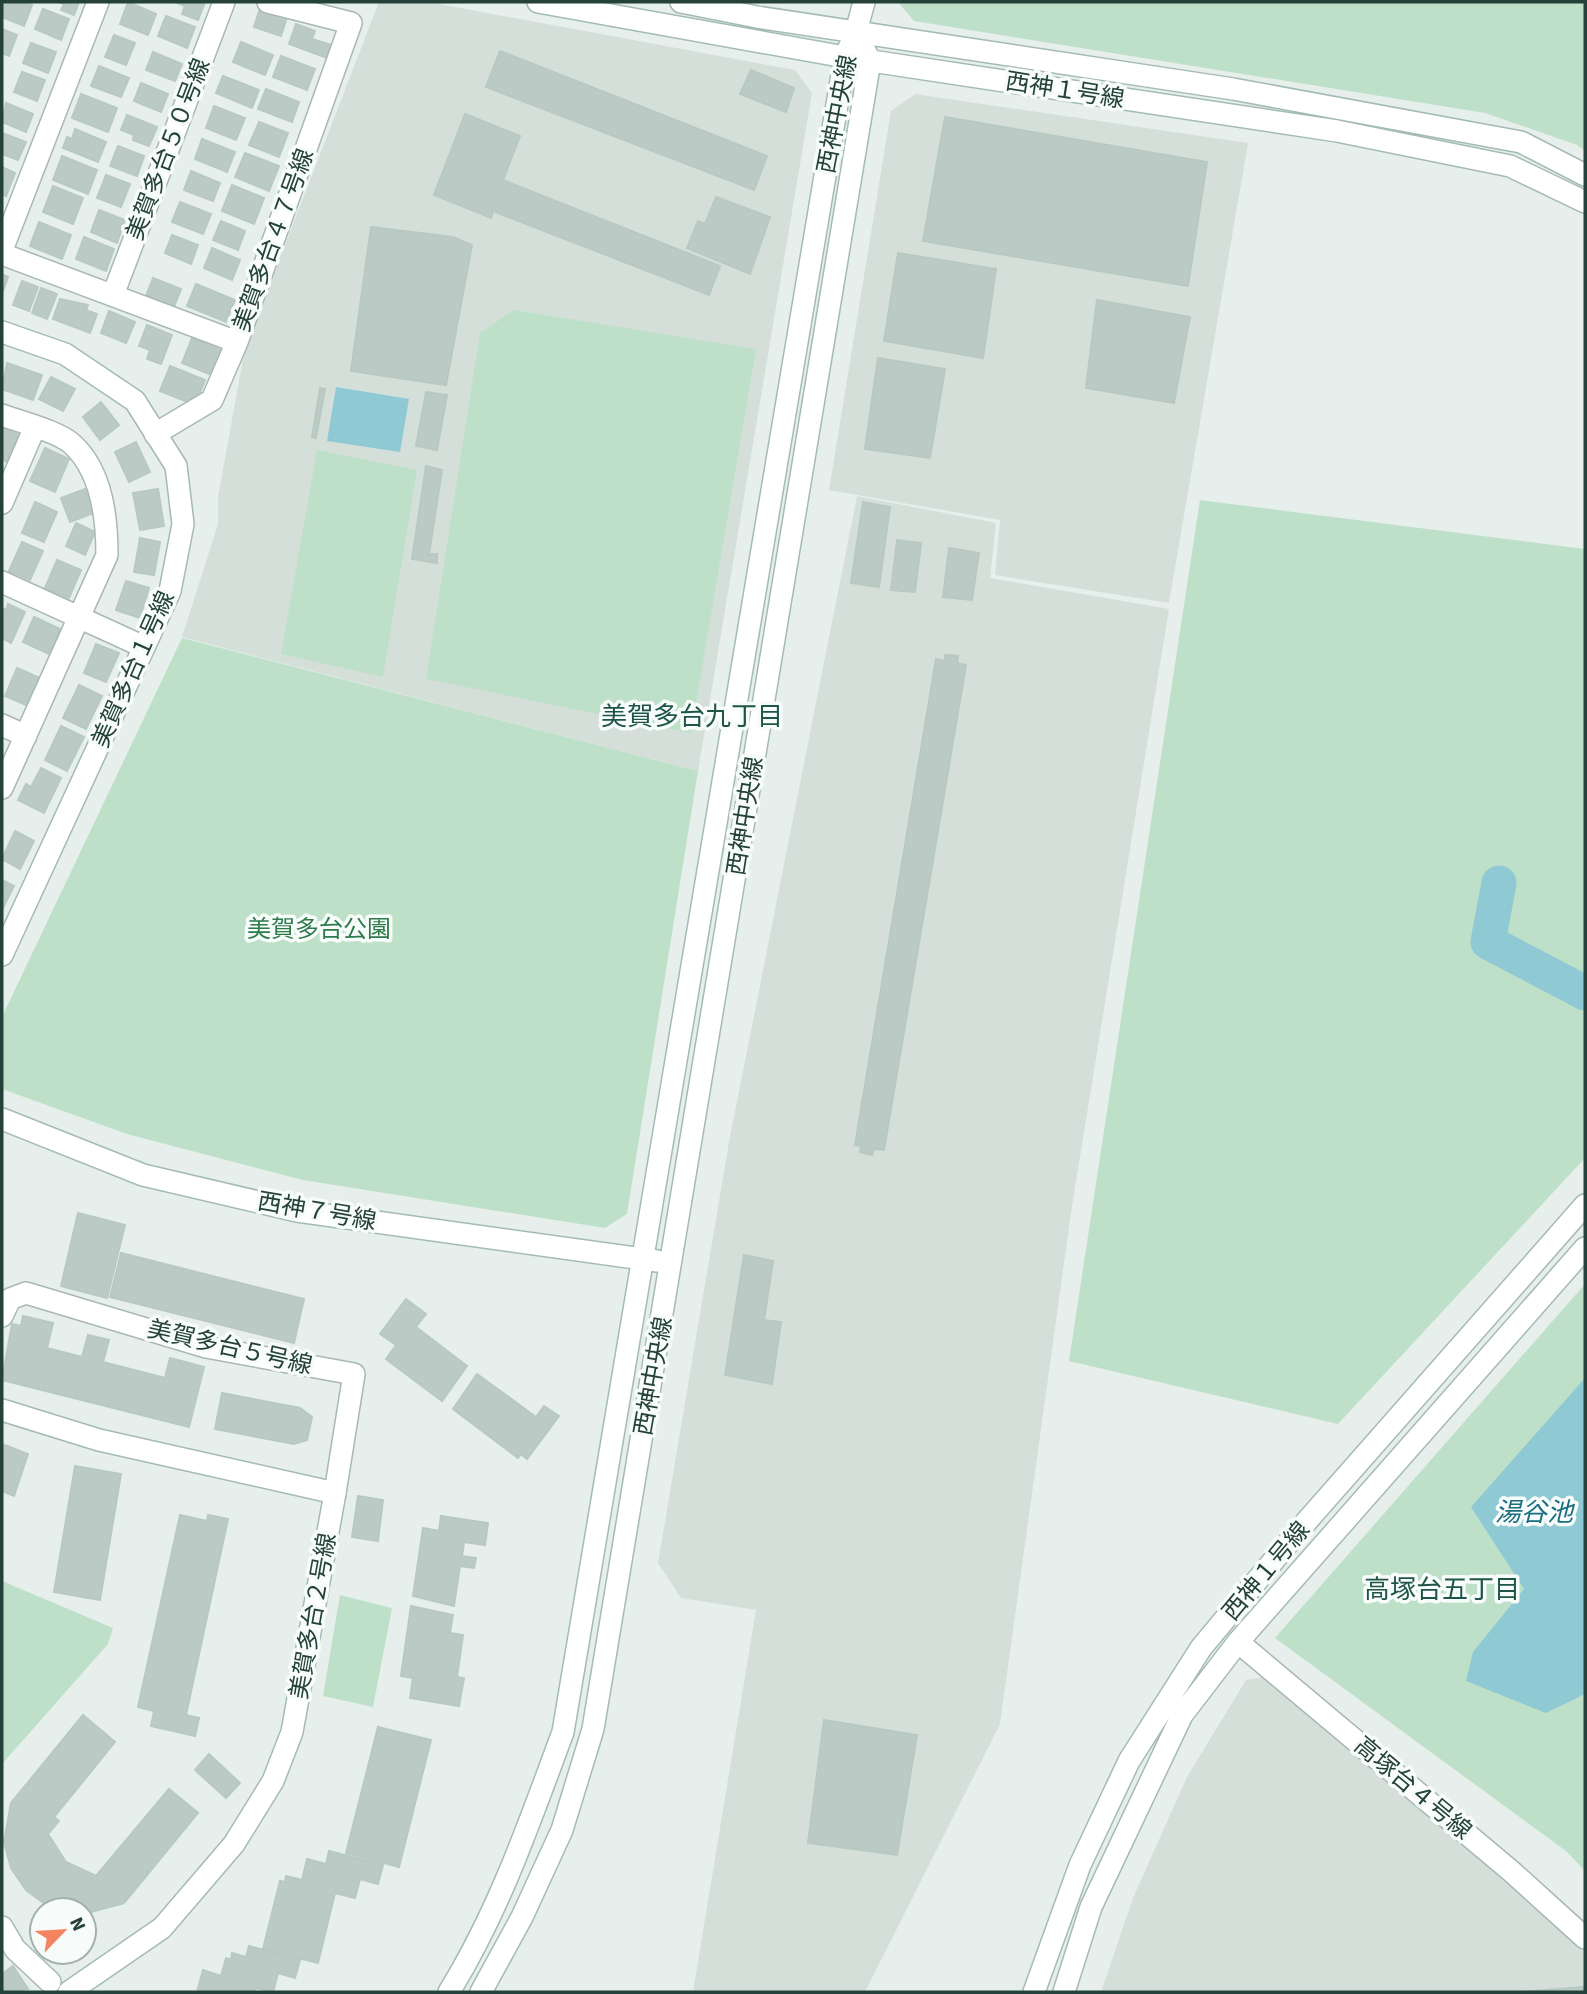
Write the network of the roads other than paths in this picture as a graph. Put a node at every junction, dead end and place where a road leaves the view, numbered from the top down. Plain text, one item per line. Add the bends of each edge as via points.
1 (98, 2) edge
2 (223, 2) edge
3 (268, 2) edge
4 (538, 2) edge
5 (681, 2) edge
6 (864, 2) edge
7 (856, 32) junction
8 (845, 57) junction
9 (870, 61) junction
10 (1585, 175) edge
11 (1585, 202) edge
12 (2, 252) edge
13 (113, 295) junction
14 (2, 332) edge
15 (237, 342) junction
16 (2, 415) edge
17 (35, 427) junction
18 (156, 434) junction
19 (2, 503) edge
20 (2, 582) edge
21 (80, 618) junction
22 (144, 647) junction
23 (2, 724) edge
24 (26, 736) junction
25 (2, 788) edge
26 (2, 955) edge
27 (2, 1119) edge
28 (1585, 1205) edge
29 (1585, 1248) edge
30 (643, 1259) junction
31 (672, 1263) junction
32 (2, 1316) edge
33 (2, 1410) edge
34 (335, 1493) junction
35 (1238, 1642) junction
36 (2, 1927) edge
37 (1585, 1938) edge
38 (60, 1987) edge
39 (449, 1992) edge
40 (481, 1992) edge
41 (1034, 1992) edge
42 (1064, 1992) edge

1 - 12 street
2 - 13 street, 美賀多台５０号線
3 - 15 street, 美賀多台４７号線 via 351,23
4 - 8 street, 西神１号線
5 - 7 street, 西神１号線
6 - 7 street
7 - 8 street, 西神中央線
7 - 9 street, 西神中央線
7 - 10 street, 西神１号線 via 1233,89 1521,142
8 - 9 street, 西神１号線
8 - 30 street, 西神中央線
9 - 11 street, 西神１号線 via 1350,133 1510,166
9 - 31 street, 西神中央線
12 - 13 street, 美賀多台４７号線
13 - 15 street, 美賀多台４７号線
14 - 18 street, 美賀多台１号線 via 65,354 135,401
15 - 18 street via 212,400
16 - 17 street
17 - 19 street
17 - 21 street via 71,443 90,469 107,515 107,555
18 - 22 street, 美賀多台１号線 via 176,466 183,524 170,591
20 - 21 street
21 - 22 street
21 - 24 street
22 - 26 street, 美賀多台１号線
23 - 24 street
24 - 25 street
27 - 30 street, 西神７号線 via 142,1175 297,1211
28 - 41 street, 西神１号線 via 1201,1648 1129,1761 1080,1865
29 - 35 street, 西神１号線
30 - 31 street, 西神７号線
30 - 39 street, 西神中央線 via 563,1732 516,1857 472,1955
31 - 40 street, 西神中央線 via 593,1729 562,1830
32 - 34 street, 美賀多台５号線 via 10,1299 26,1293 206,1347 354,1374
33 - 34 street via 99,1440
34 - 38 street, 美賀多台２号線 via 292,1732 272,1781 234,1844 162,1927
35 - 37 street, 高塚台４号線
35 - 42 street, 西神１号線 via 1182,1715 1091,1907
36 - 38 street via 15,1949

